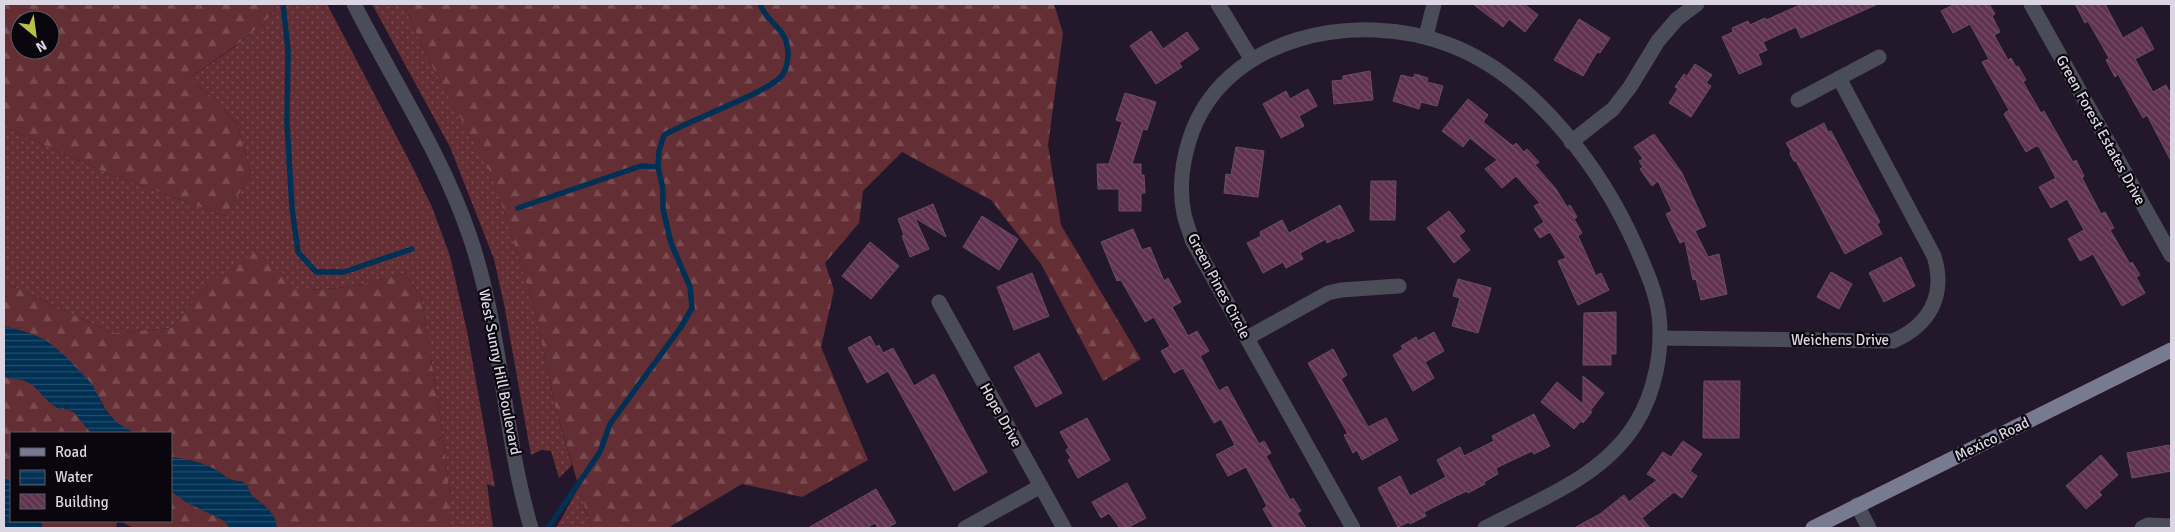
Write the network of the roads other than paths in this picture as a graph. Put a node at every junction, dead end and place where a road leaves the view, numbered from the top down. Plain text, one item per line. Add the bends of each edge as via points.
1 (354, 4) edge
2 (1218, 4) edge
3 (1434, 4) edge
4 (1697, 4) edge
5 (2032, 4) edge
6 (1426, 36) junction
7 (1879, 57) dead end
8 (1252, 60) junction
9 (1839, 78) junction
10 (1798, 100) dead end
11 (1571, 142) junction
12 (2171, 255) edge
13 (1399, 286) dead end
14 (939, 302) dead end
15 (1246, 338) junction
16 (1660, 338) junction
17 (2171, 350) edge
18 (1041, 486) junction
19 (1857, 505) junction
20 (2171, 526) edge
21 (531, 528) edge
22 (965, 528) edge
23 (1064, 528) edge
24 (1353, 528) edge
25 (1485, 528) edge
26 (1813, 528) edge
27 (1870, 528) edge
28 (2142, 528) edge

1 - 21 street, West Sunny Hill Boulevard via 426,136 470,237 494,330
2 - 8 street
3 - 6 street
4 - 11 street via 1677,19 1658,40 1630,87 1612,109
5 - 12 street, Green Forest Estates Drive
6 - 8 street, Green Pines Circle via 1374,29 1345,30 1288,43
6 - 11 street, Green Pines Circle via 1469,53 1501,73 1523,90
7 - 9 street
8 - 15 street, Green Pines Circle via 1220,87 1203,109 1185,156 1182,185 1184,214 1192,240
9 - 10 street
9 - 16 street, Weichens Drive via 1934,256 1938,270 1937,295 1925,319 1910,333 1893,341
11 - 16 street, Green Pines Circle via 1600,180 1634,242 1652,286 1659,313
13 - 15 street via 1328,293
14 - 18 street, Hope Drive
15 - 24 street, Green Pines Circle
16 - 25 street, Green Pines Circle via 1648,398 1636,423 1619,446 1573,482
17 - 19 main road, Mexico Road
18 - 22 street
18 - 23 street, Hope Drive
19 - 26 main road, Mexico Road
19 - 27 street
20 - 28 street via 2148,525

